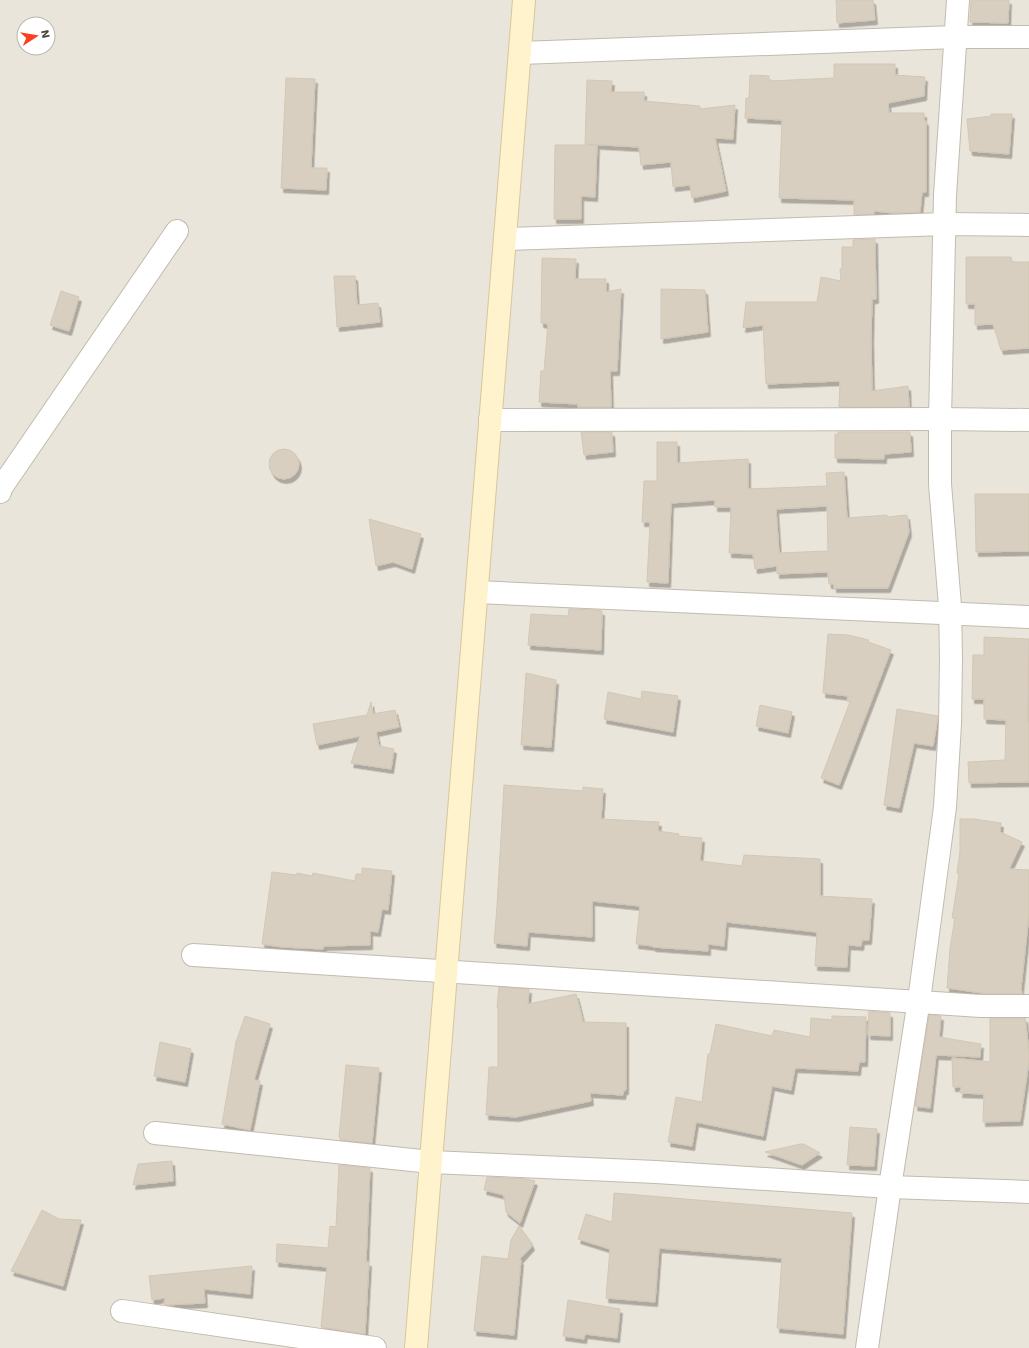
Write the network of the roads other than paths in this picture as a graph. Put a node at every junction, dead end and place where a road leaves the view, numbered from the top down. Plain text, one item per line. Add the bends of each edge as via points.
1 (524, 0) edge
2 (958, 0) edge
3 (956, 37) junction
4 (1029, 37) edge
5 (520, 54) junction
6 (945, 224) junction
7 (1029, 225) edge
8 (177, 231) dead end
9 (505, 239) junction
10 (940, 419) junction
11 (490, 420) junction
12 (1029, 420) edge
13 (0, 492) edge
14 (477, 592) junction
15 (1029, 617) edge
16 (193, 954) dead end
17 (1029, 1006) edge
18 (155, 1133) dead end
19 (431, 1162) junction
20 (890, 1187) junction
21 (1029, 1192) edge
22 (122, 1311) dead end
23 (375, 1348) edge
24 (416, 1348) edge
25 (867, 1348) edge

1 - 5 main road
2 - 3 street
3 - 4 street
3 - 5 street
3 - 6 street
5 - 9 main road
6 - 7 street
6 - 9 street
6 - 10 street
8 - 13 street
9 - 11 main road
10 - 11 street
10 - 12 street
10 - 20 street via 940,484 950,606 951,658 945,807
11 - 14 main road
14 - 15 street
14 - 19 main road
16 - 17 street via 981,1006
18 - 19 street
19 - 20 street via 656,1172
19 - 24 main road
20 - 21 street
20 - 25 street
22 - 23 street

